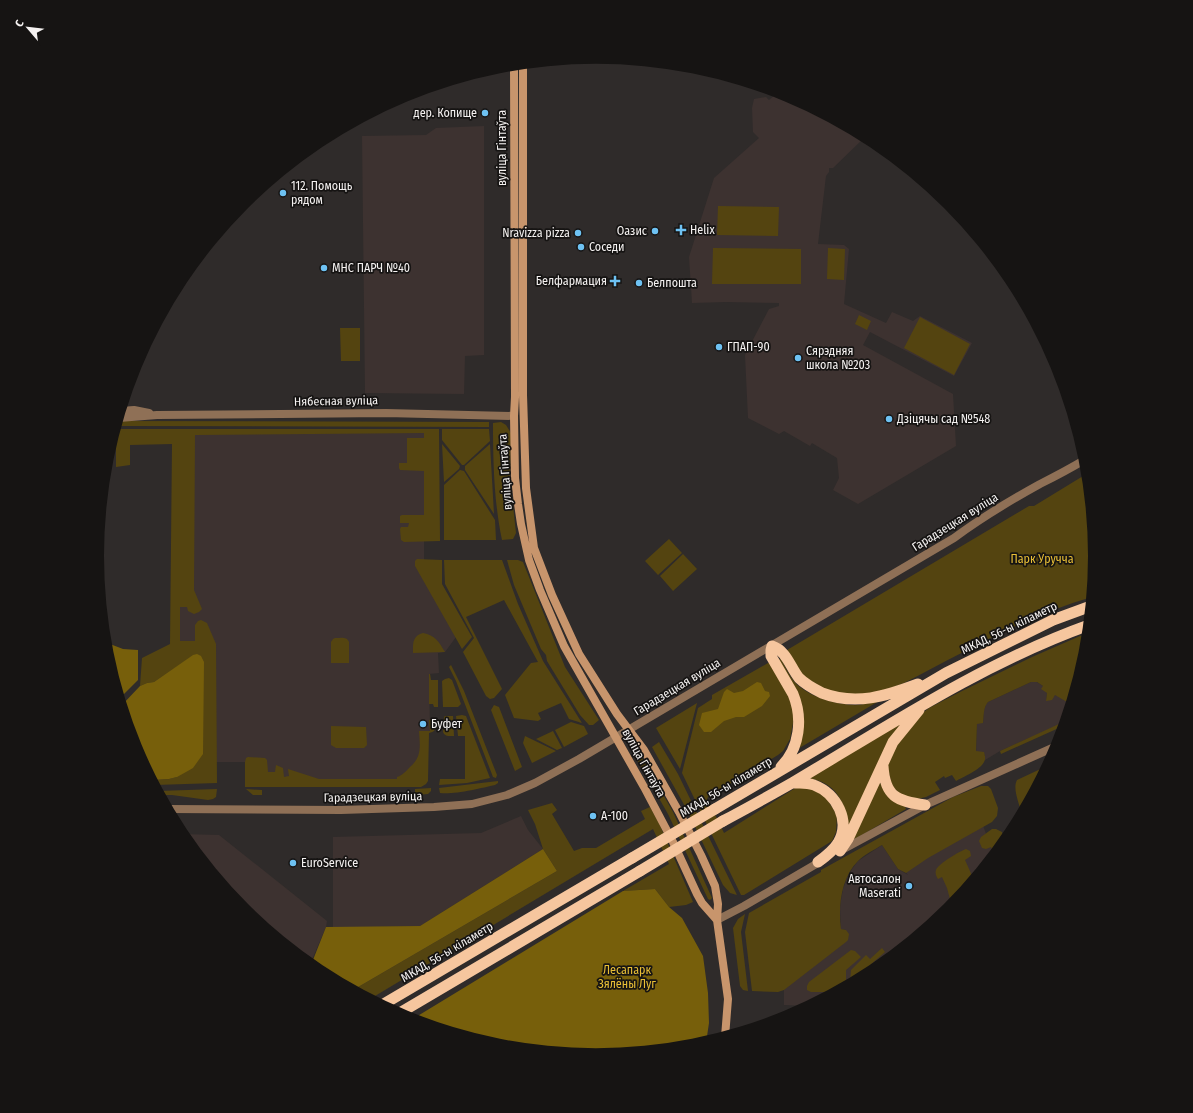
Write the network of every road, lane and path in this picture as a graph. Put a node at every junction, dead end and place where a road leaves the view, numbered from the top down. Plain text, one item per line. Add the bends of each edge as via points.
1 (523, 69) edge
2 (514, 71) edge
3 (126, 411) edge
4 (158, 415) junction
5 (514, 416) junction
6 (524, 416) junction
7 (124, 418) edge
8 (1080, 462) edge
9 (1086, 608) edge
10 (1084, 627) edge
11 (772, 646) junction
12 (946, 673) junction
13 (926, 702) junction
14 (629, 730) junction
15 (616, 737) junction
16 (1050, 749) edge
17 (883, 765) junction
18 (776, 772) junction
19 (790, 784) junction
20 (925, 805) junction
21 (174, 809) edge
22 (840, 851) junction
23 (818, 862) junction
24 (717, 920) junction
25 (388, 1002) edge
26 (404, 1010) edge
27 (725, 1032) edge

1 - 6 main road, вуліца Гінтаўта
2 - 5 main road, вуліца Гінтаўта
3 - 4 street, Нябесная вуліца
4 - 5 street, Нябесная вуліца via 386,412
4 - 7 street, Нябесная вуліца
5 - 6 main road
5 - 15 main road, вуліца Гінтаўта via 515,478 529,560 564,646
6 - 14 main road, вуліца Гінтаўта via 526,488 538,560 579,654
8 - 11 street, Гарадзецкая вуліца via 983,517 954,538
9 - 12 highway, МКАД, 56-ы кіламетр via 1053,620
10 - 13 highway via 982,671
11 - 12 highway via 783,653 804,683 843,699 857,700 884,695
11 - 14 street, Гарадзецкая вуліца
11 - 18 highway via 771,656 790,687 799,715 795,744 788,758
12 - 18 highway, МКАД, 56-ы кіламетр
13 - 17 highway via 893,742
13 - 19 highway
14 - 15 street, Гарадзецкая вуліца
14 - 24 main road, вуліца Гінтаўта via 644,750 690,833 714,886 718,904
15 - 21 street, Гарадзецкая вуліца via 535,782 507,795 472,804 341,810
15 - 24 main road, вуліца Гінтаўта via 673,842 697,894
16 - 20 street
17 - 20 highway via 884,778 895,797 903,802
17 - 22 highway via 848,840
18 - 25 highway, МКАД, 56-ы кіламетр, bridge
19 - 23 highway via 804,783 822,789 835,799 841,814 843,823 838,842 831,852
19 - 26 highway, bridge
20 - 22 street
22 - 23 street
23 - 24 street
24 - 27 main road, вуліца Гінтаўта via 728,999

